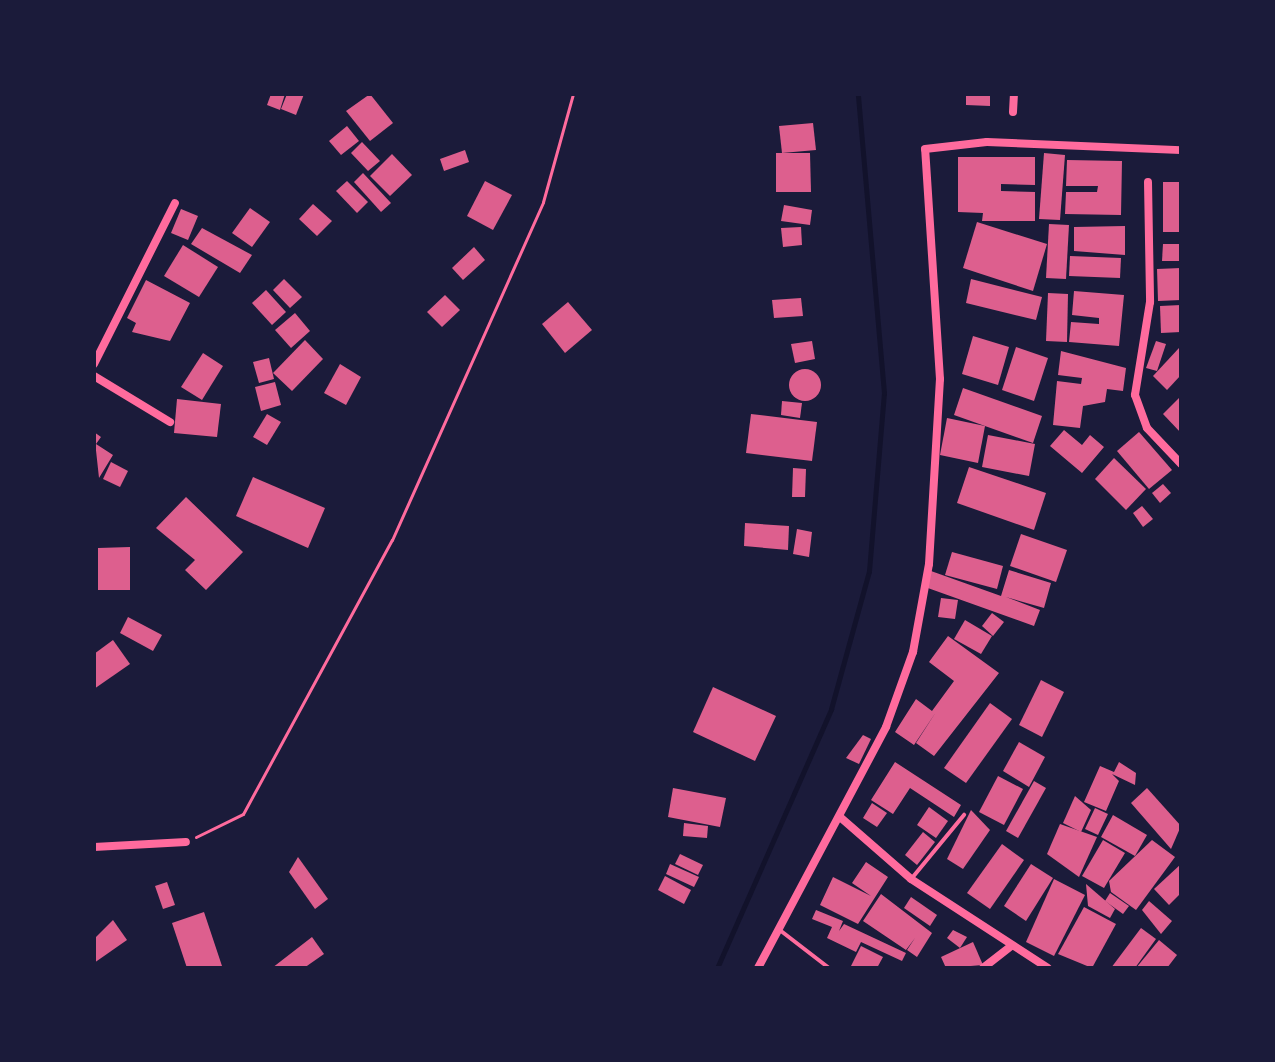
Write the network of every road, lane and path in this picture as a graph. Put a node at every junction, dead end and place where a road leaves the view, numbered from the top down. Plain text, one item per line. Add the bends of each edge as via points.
1 (573, 94) edge
2 (1014, 94) edge
3 (1013, 112) dead end
4 (1181, 150) edge
5 (1148, 182) dead end
6 (175, 203) dead end
7 (94, 364) edge
8 (94, 376) edge
9 (170, 422) dead end
10 (1181, 464) edge
11 (964, 815) dead end
12 (840, 817) junction
13 (186, 842) joint
14 (94, 847) edge
15 (911, 879) junction
16 (781, 931) junction
17 (1011, 946) junction
18 (758, 968) edge
19 (829, 968) edge
20 (983, 968) edge
21 (1048, 968) edge

1 - 13 path via 543,202 392,540 303,713 243,814
2 - 3 street
4 - 12 street via 987,142 925,149 940,379 929,564 903,691
5 - 10 street via 1150,302 1135,395 1147,428
6 - 7 street
8 - 9 street
11 - 15 lane
12 - 15 street
12 - 16 street
13 - 14 street
15 - 17 street
16 - 18 street
16 - 19 lane
17 - 20 street
17 - 21 street

